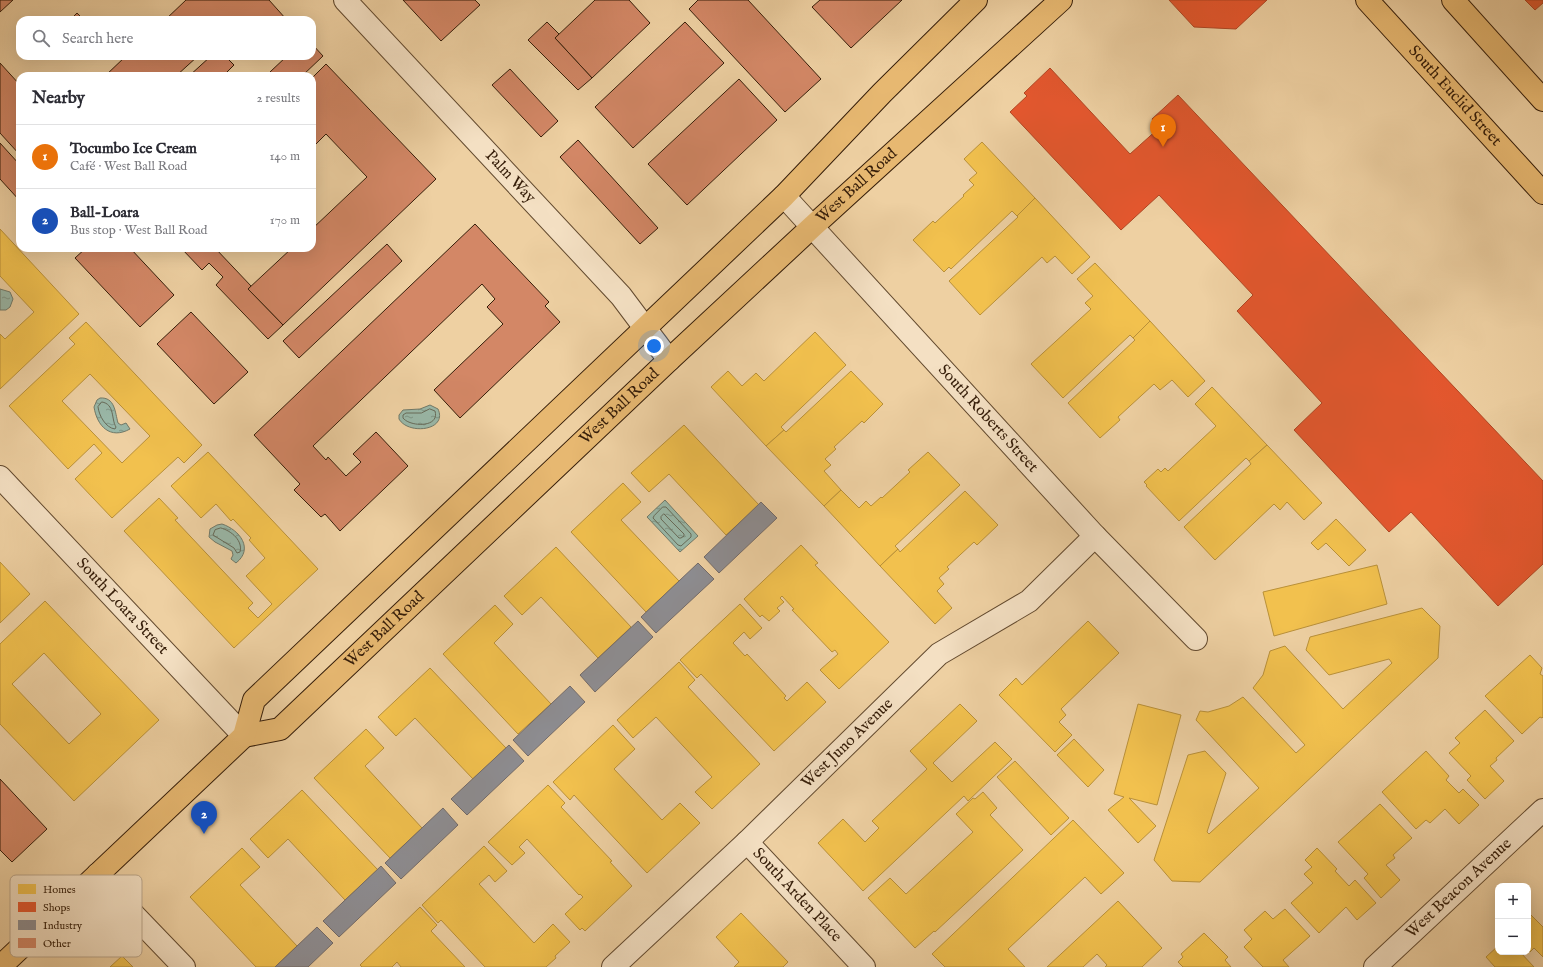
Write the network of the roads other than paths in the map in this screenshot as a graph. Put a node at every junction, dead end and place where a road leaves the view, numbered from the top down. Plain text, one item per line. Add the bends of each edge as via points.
1 (345, 0) edge
2 (976, 0) edge
3 (1061, 0) edge
4 (1367, 0) edge
5 (1453, 0) edge
6 (1543, 100) edge
7 (1543, 193) edge
8 (784, 196) junction
9 (812, 227) junction
10 (646, 328) junction
11 (669, 360) junction
12 (0, 477) edge
13 (1095, 536) junction
14 (1196, 639) dead end
15 (244, 736) junction
16 (1543, 810) edge
17 (747, 842) junction
18 (98, 874) edge
19 (142, 923) edge
20 (10, 957) edge
21 (0, 966) edge
22 (184, 967) edge
23 (613, 967) edge
24 (864, 967) edge
25 (1375, 967) edge

1 - 10 street, Palm Way via 621,296
2 - 8 main road via 882,93
3 - 9 main road, West Ball Road
4 - 7 main road, South Euclid Street
5 - 6 main road
8 - 9 street, South Roberts Street
8 - 10 main road
9 - 11 main road, West Ball Road
9 - 13 street, South Roberts Street
10 - 11 street, Palm Way
10 - 15 main road via 254,700
11 - 15 main road, West Ball Road via 280,729
12 - 15 street, South Loara Street
13 - 14 street, South Roberts Street
13 - 17 street, West Juno Avenue via 1029,602 940,654
15 - 18 main road
16 - 25 street, West Beacon Avenue
17 - 23 street, West Juno Avenue
17 - 24 street, South Arden Place
19 - 22 street
20 - 21 main road

